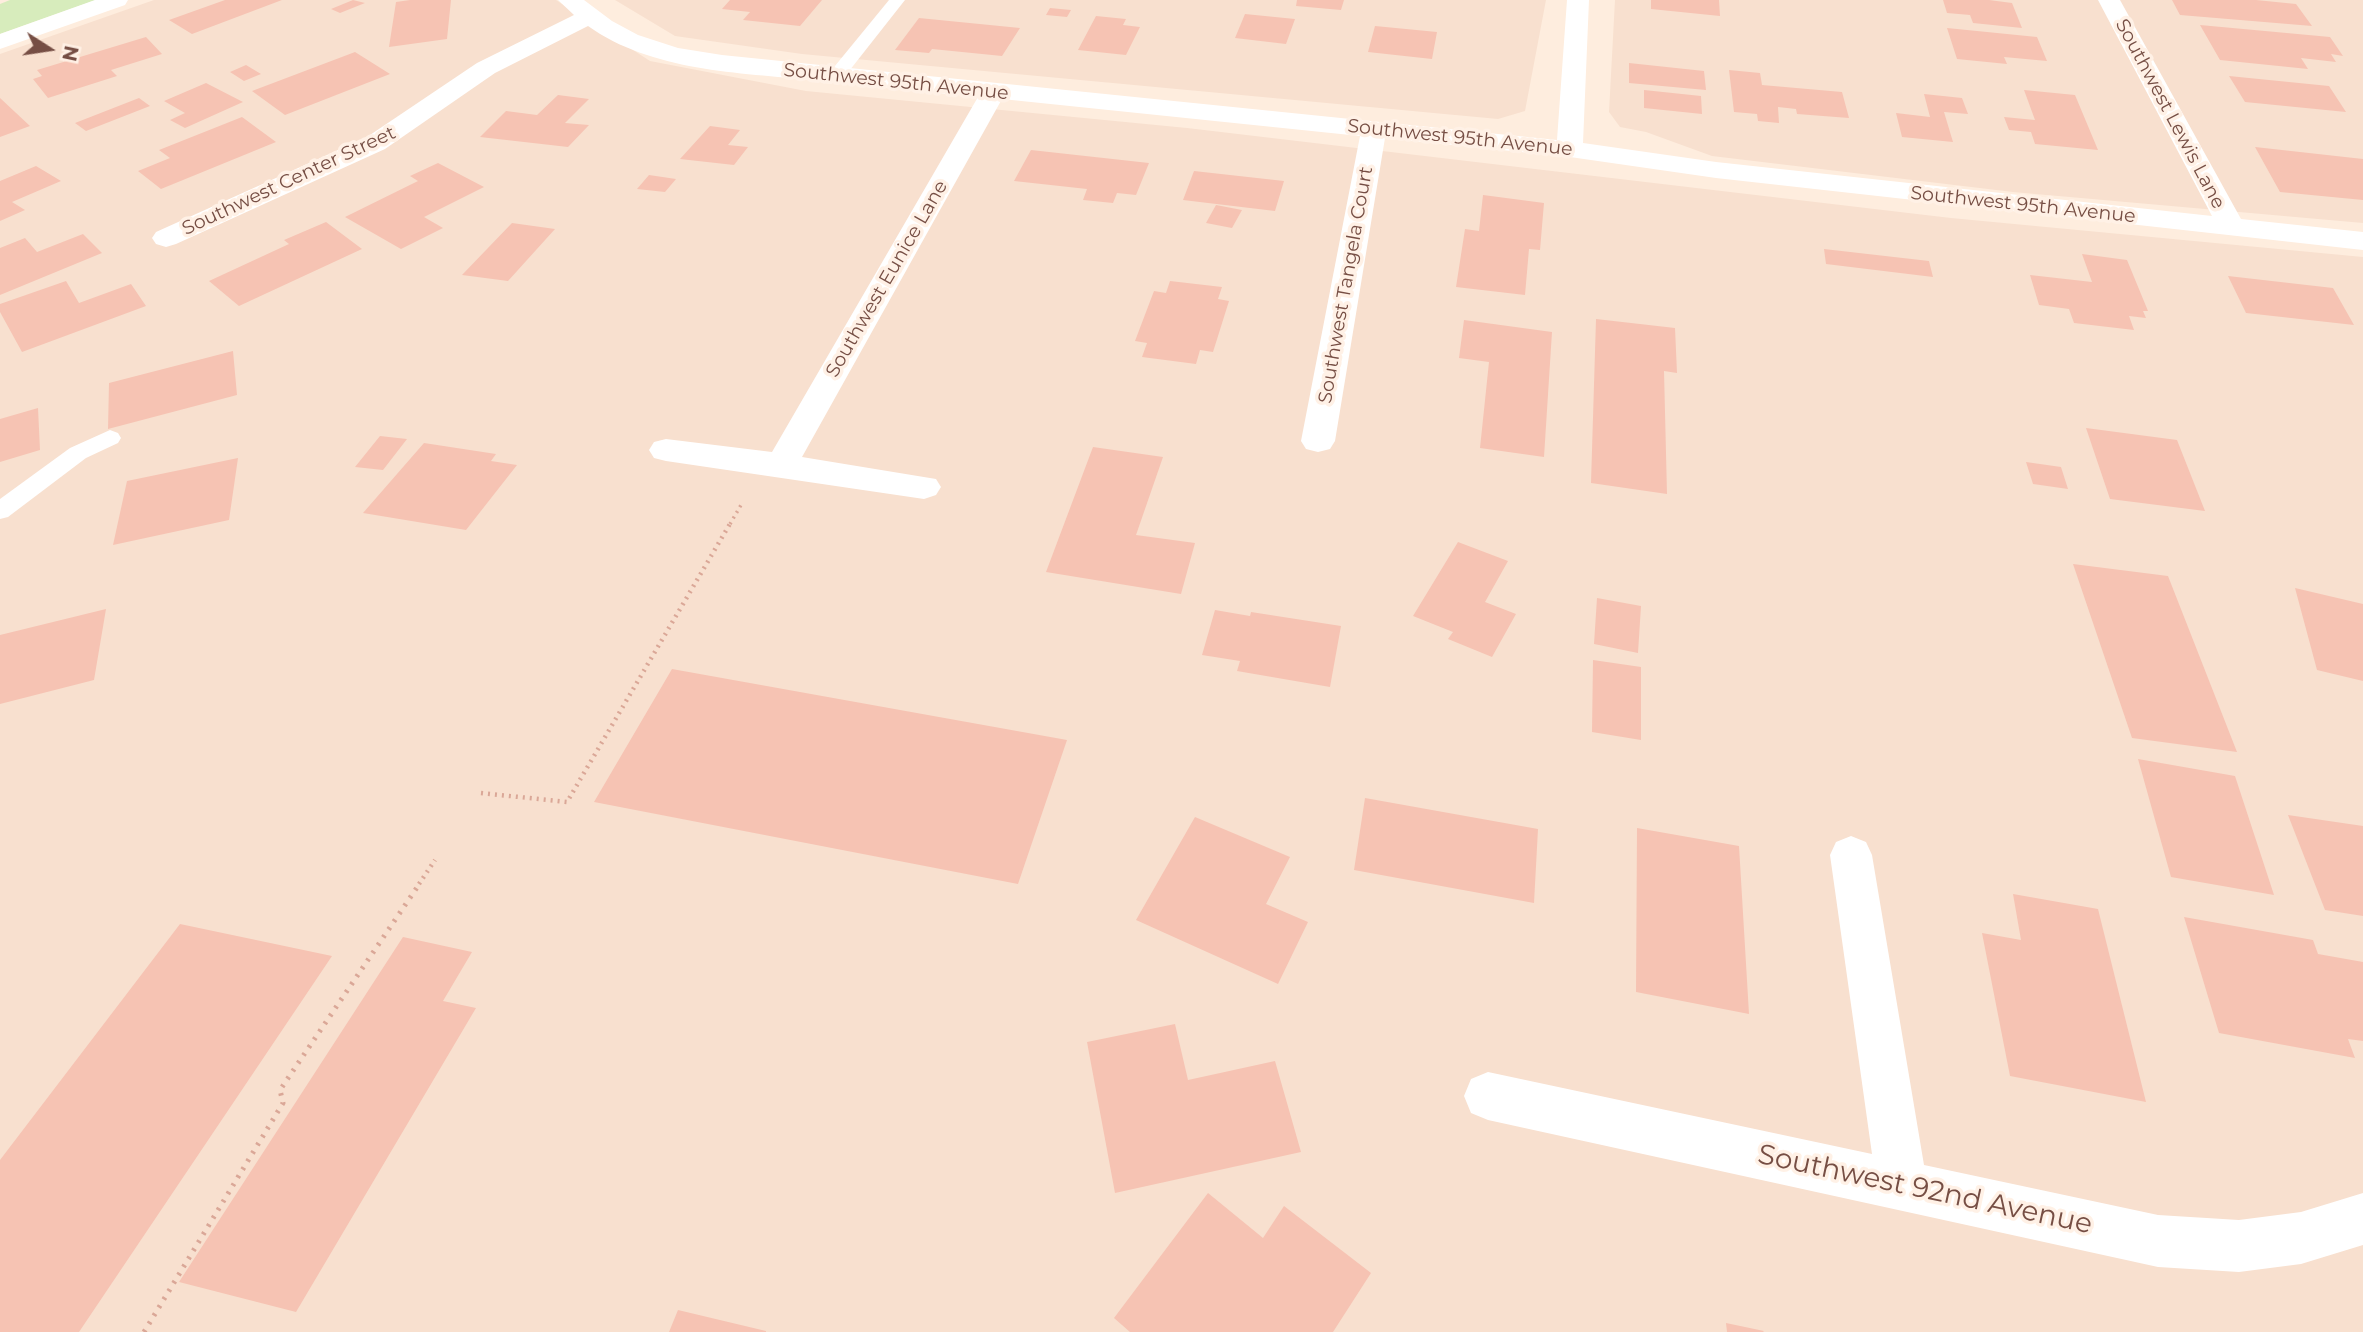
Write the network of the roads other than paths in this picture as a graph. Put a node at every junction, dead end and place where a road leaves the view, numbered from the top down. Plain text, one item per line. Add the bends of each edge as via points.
1 (117, 0) edge
2 (569, 0) edge
3 (897, 0) edge
4 (1578, 0) edge
5 (2109, 0) edge
6 (591, 15) junction
7 (0, 41) edge
8 (836, 76) junction
9 (993, 93) junction
10 (1374, 130) junction
11 (1570, 149) junction
12 (2232, 228) junction
13 (166, 239) dead end
14 (2363, 241) edge
15 (110, 438) dead end
16 (1318, 441) dead end
17 (666, 450) dead end
18 (781, 465) junction
19 (923, 487) dead end
20 (0, 511) edge
21 (1851, 855) dead end
22 (1488, 1096) dead end
23 (1902, 1185) junction
24 (2363, 1219) edge

1 - 7 street
2 - 6 street, Southwest 95th Avenue
3 - 8 lane
4 - 11 street
5 - 12 street, Southwest Lewis Lane
6 - 8 street, Southwest 95th Avenue via 609,29 685,56
6 - 13 street, Southwest Center Street via 486,68 376,143
8 - 9 street, Southwest 95th Avenue
9 - 10 street, Southwest 95th Avenue
9 - 18 street, Southwest Eunice Lane
10 - 11 street, Southwest 95th Avenue
10 - 16 street, Southwest Tangela Court
11 - 12 street, Southwest 95th Avenue via 1716,170
12 - 14 street, Southwest 95th Avenue
15 - 20 lane via 78,453
17 - 18 street
18 - 19 street
21 - 23 street
22 - 23 street, Southwest 92nd Avenue
23 - 24 street, Southwest 92nd Avenue via 2158,1241 2239,1246 2301,1238

